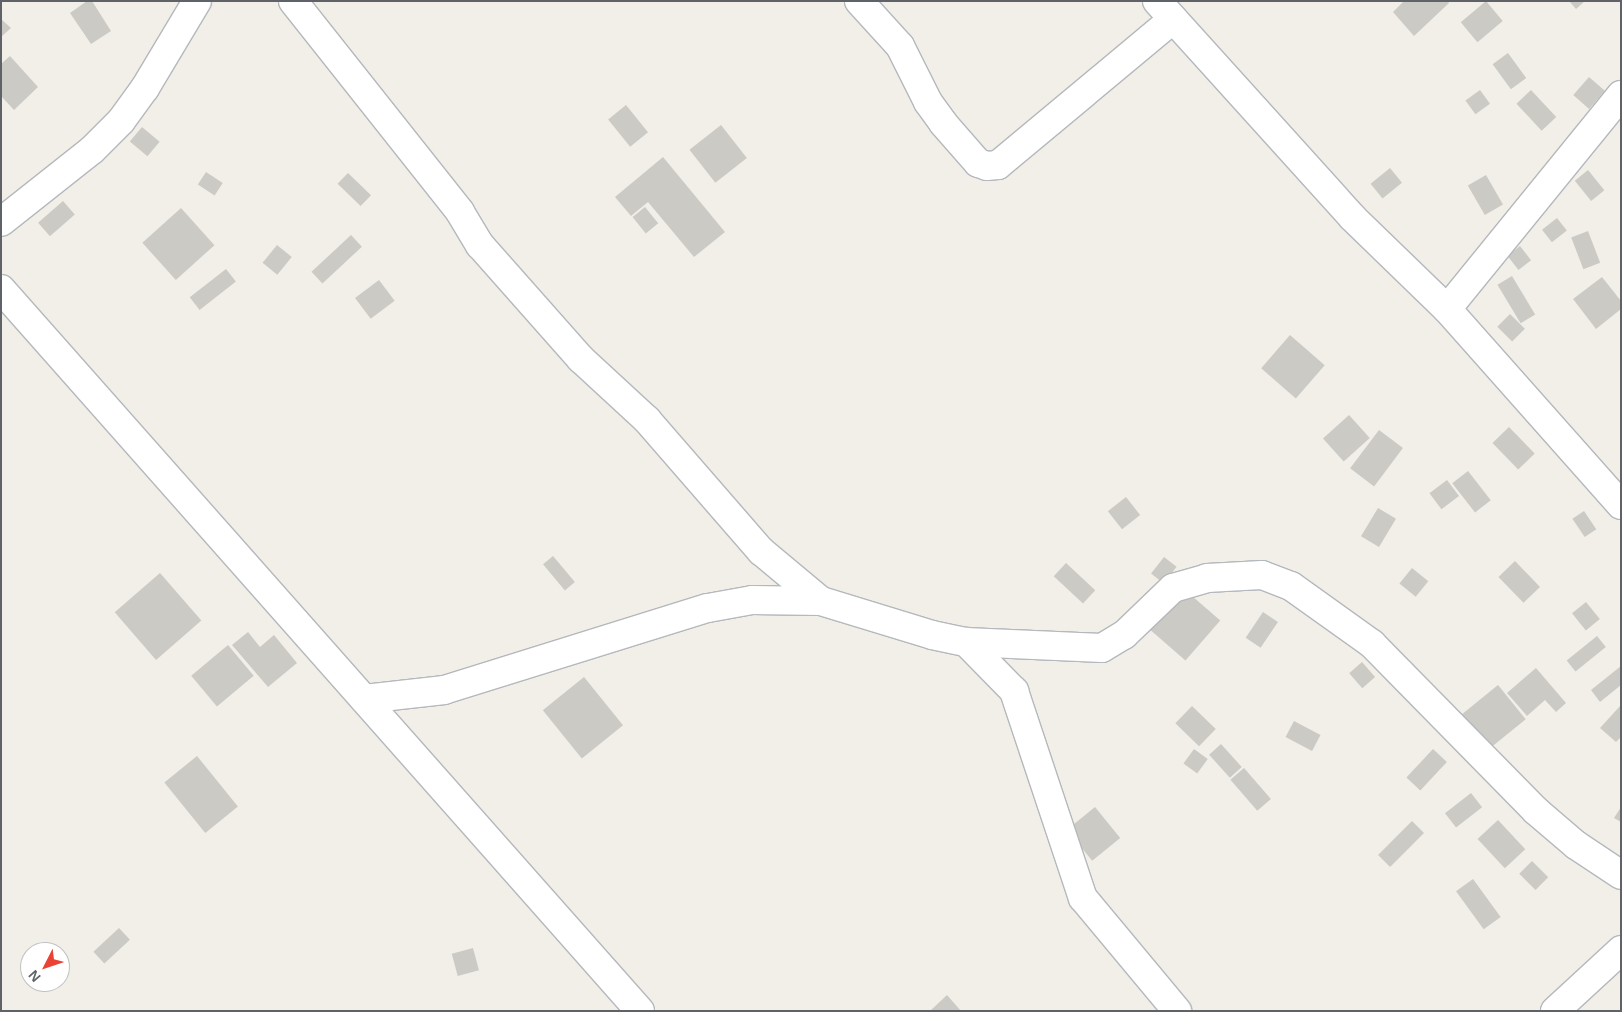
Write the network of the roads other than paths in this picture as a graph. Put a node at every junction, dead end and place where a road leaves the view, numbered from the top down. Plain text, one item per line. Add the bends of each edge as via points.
1 (198, 1) edge
2 (293, 1) edge
3 (859, 1) edge
4 (1165, 10) edge
5 (1621, 95) edge
6 (1, 222) edge
7 (1, 289) edge
8 (1447, 309) junction
9 (1621, 505) edge
10 (820, 601) junction
11 (966, 642) junction
12 (364, 698) junction
13 (1621, 875) edge
14 (1621, 950) edge
15 (640, 1011) edge
16 (1176, 1011) edge
17 (1555, 1011) edge

1 - 6 street via 146,88 122,121 92,150
2 - 10 street via 460,212 480,245 581,358 647,420 762,551
3 - 4 street via 900,46 928,102 943,123 978,163 987,166 998,164
4 - 8 street via 1354,218
5 - 8 street
7 - 12 street
8 - 9 street
10 - 11 street
10 - 12 street via 752,600 708,608 444,690
11 - 13 street via 1102,648 1124,635 1173,588 1207,578 1262,575 1290,586 1372,644 1535,810 1576,845
11 - 16 street via 1014,691 1083,898
12 - 15 street
14 - 17 street

